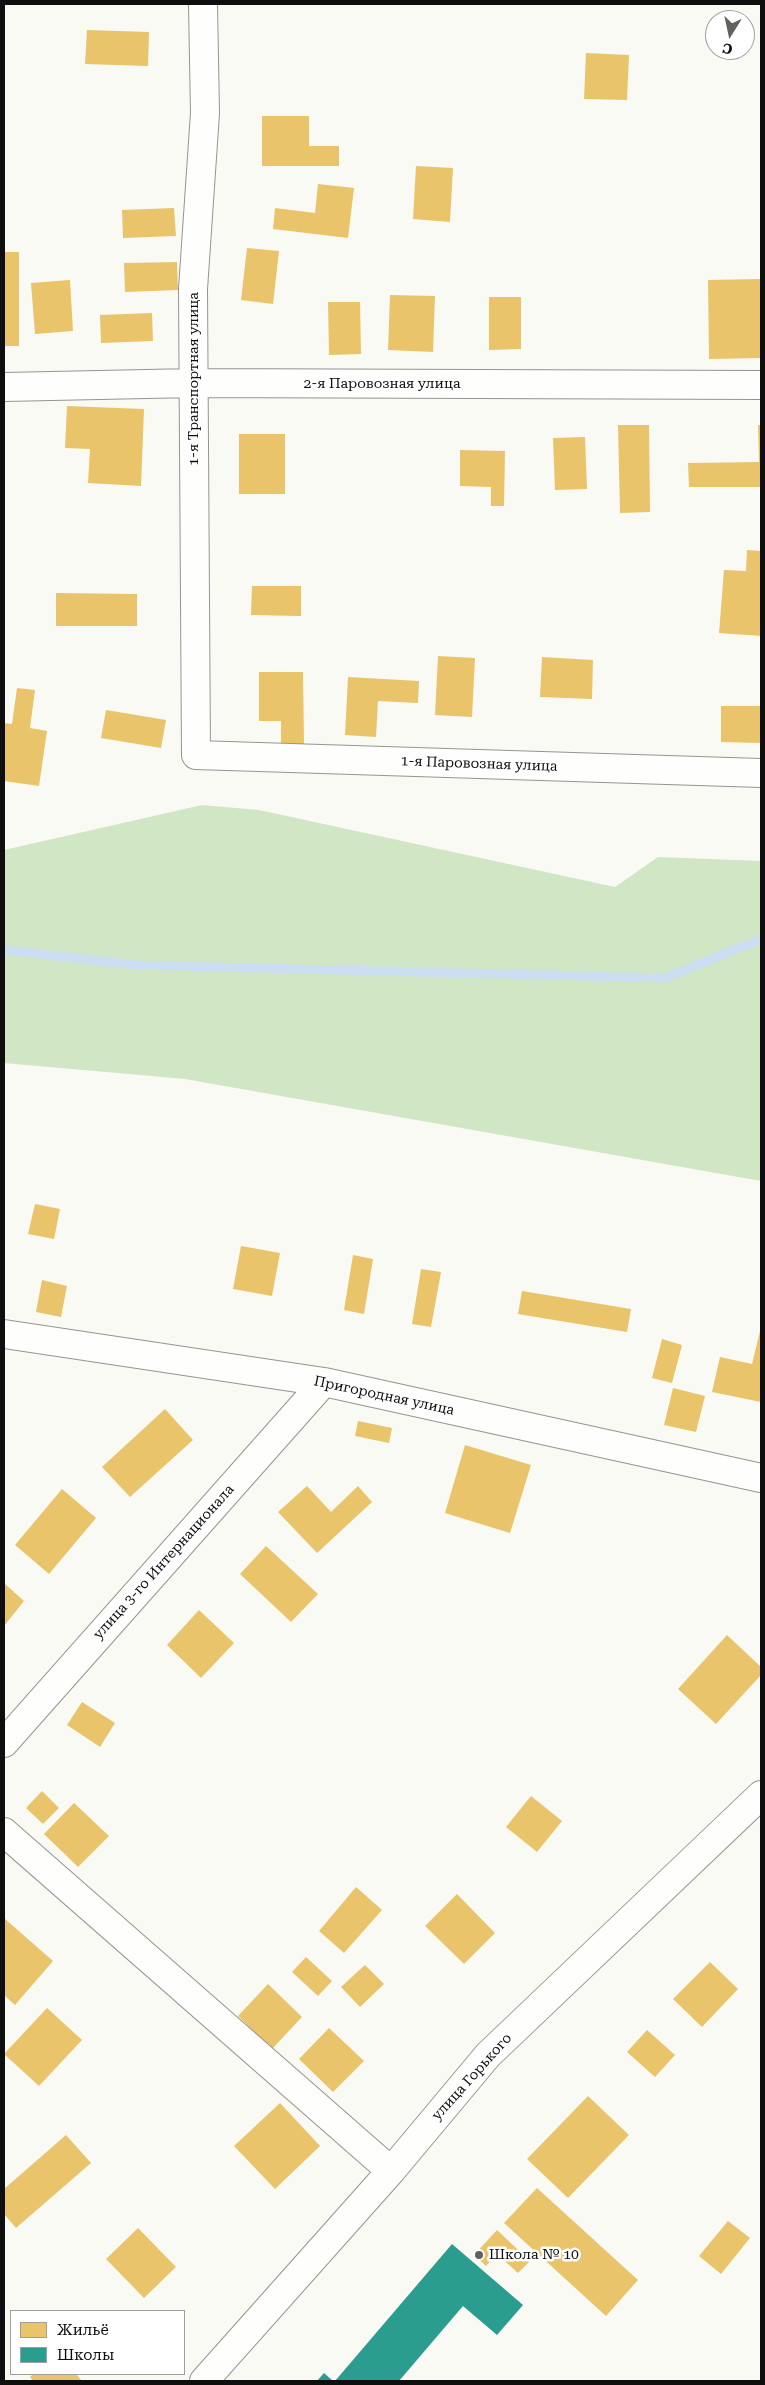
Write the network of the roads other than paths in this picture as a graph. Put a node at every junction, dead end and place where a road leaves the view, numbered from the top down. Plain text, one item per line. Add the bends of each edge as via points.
1 (203, 4) edge
2 (194, 383) junction
3 (761, 384) edge
4 (4, 387) edge
5 (196, 755) joint
6 (761, 773) edge
7 (4, 1334) edge
8 (324, 1382) junction
9 (761, 1478) edge
10 (4, 1743) edge
11 (761, 1794) edge
12 (4, 1832) edge
13 (391, 2171) junction
14 (204, 2381) edge

1 - 2 street, 1-я Транспортная улица via 205,112 193,288
2 - 3 street, 2-я Паровозная улица
2 - 4 street, 2-я Паровозная улица
2 - 5 street, 1-я Транспортная улица
5 - 6 street, 1-я Паровозная улица
7 - 8 street, Пригородная улица
8 - 9 street, Пригородная улица
8 - 10 street, улица 3-го Интернационала
11 - 13 street, улица Горького via 488,2055
12 - 13 street
13 - 14 street, улица Горького

